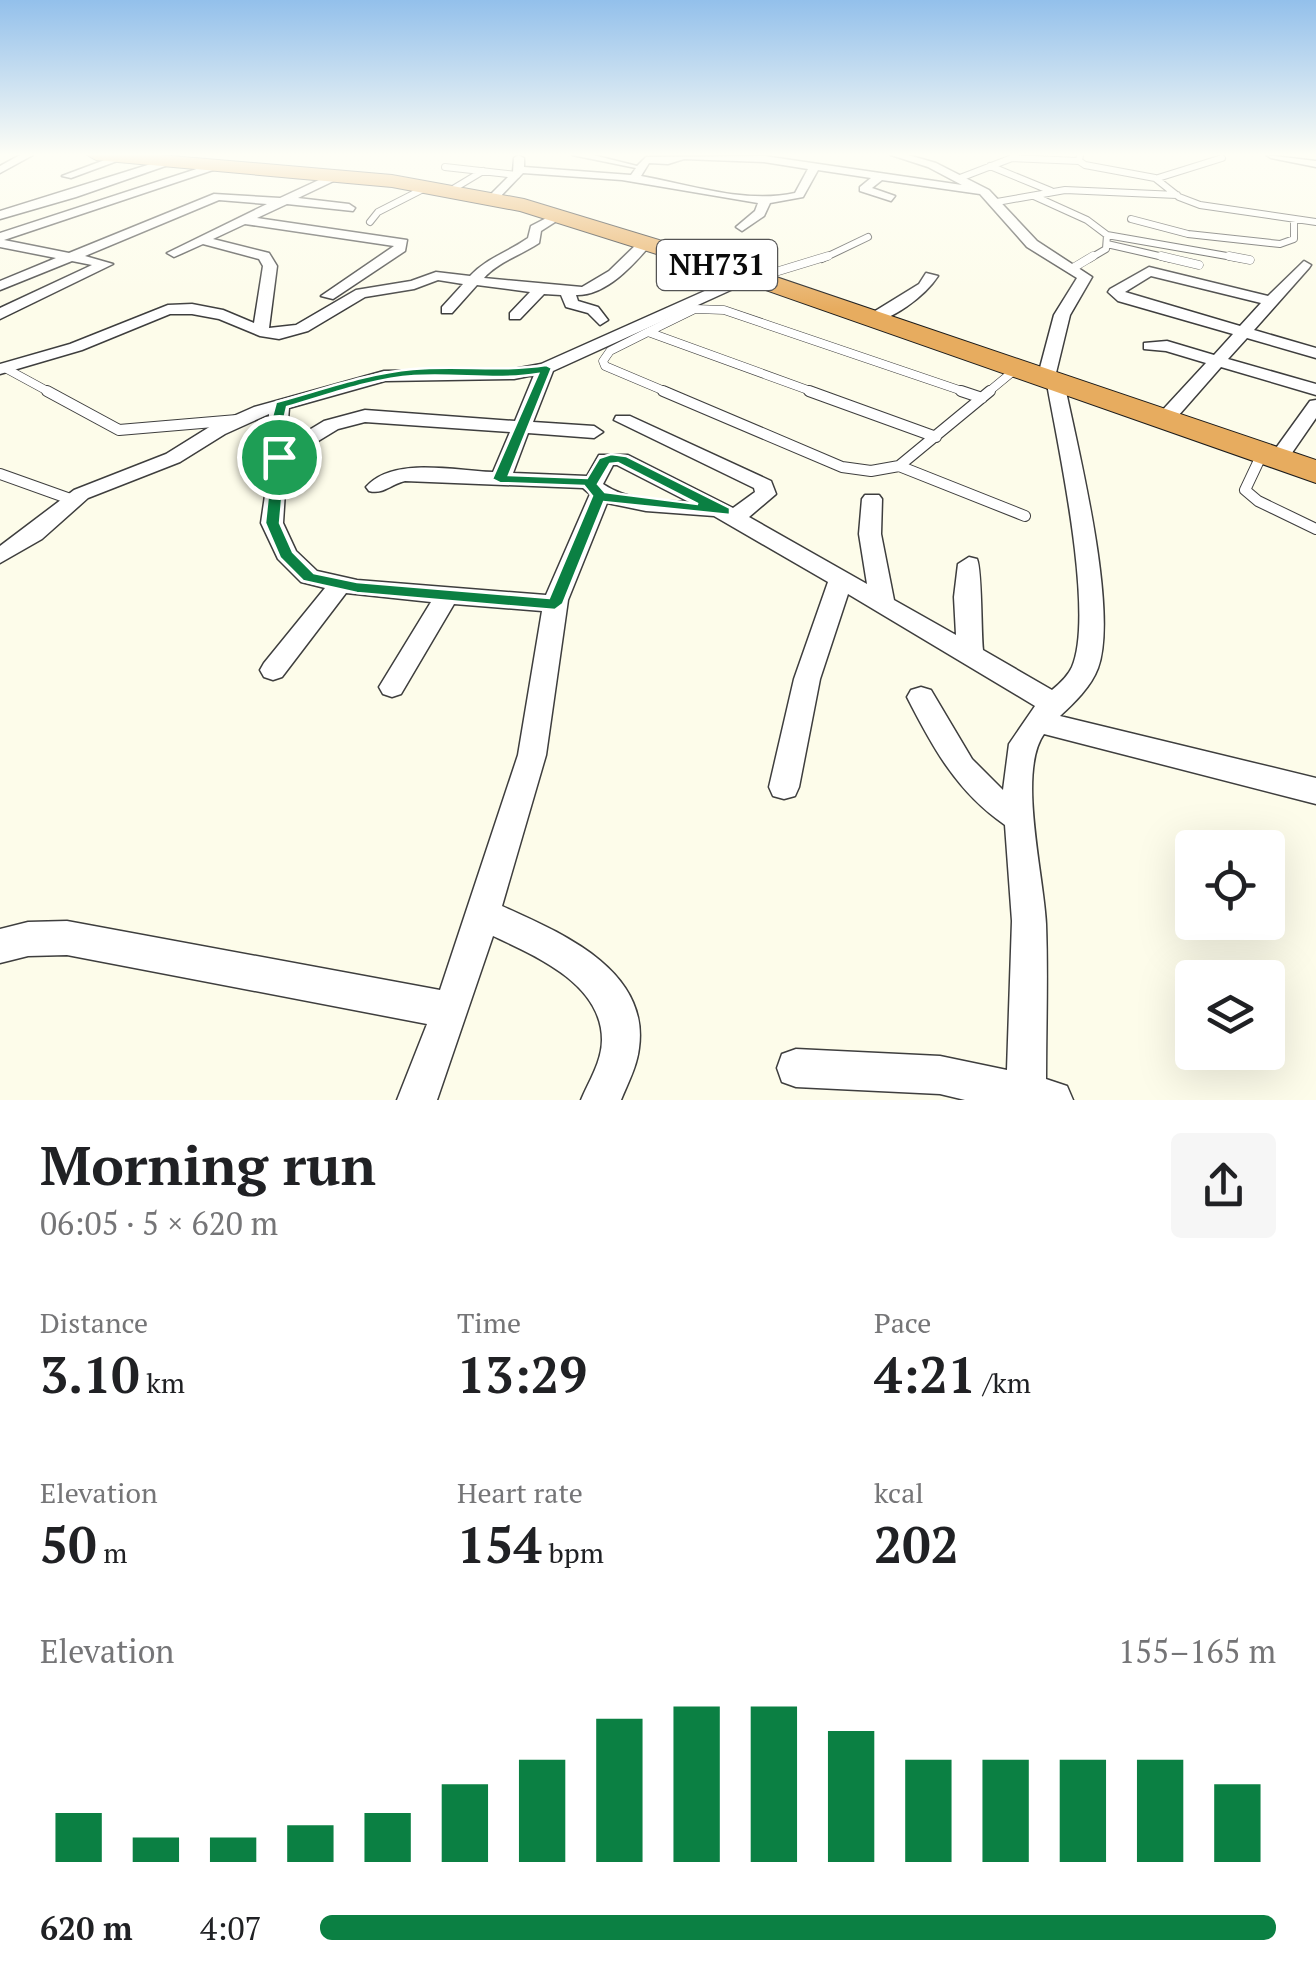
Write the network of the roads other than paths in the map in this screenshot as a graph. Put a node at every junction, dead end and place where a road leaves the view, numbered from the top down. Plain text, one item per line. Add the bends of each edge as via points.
1 (35, 206) edge
2 (97, 206) edge
3 (191, 206) edge
4 (272, 206) edge
5 (333, 206) edge
6 (390, 206) edge
7 (526, 206) edge
8 (763, 206) edge
9 (1001, 206) edge
10 (1057, 206) edge
11 (1208, 206) edge
12 (349, 208) dead end
13 (0, 215) edge
14 (560, 215) junction
15 (244, 220) junction
16 (1131, 220) dead end
17 (1294, 220) junction
18 (370, 222) dead end
19 (1316, 222) edge
20 (742, 226) dead end
21 (89, 230) dead end
22 (117, 235) junction
23 (868, 237) dead end
24 (1107, 239) junction
25 (0, 240) edge
26 (201, 240) junction
27 (647, 242) junction
28 (30, 248) junction
29 (174, 254) dead end
30 (65, 256) junction
31 (1250, 260) dead end
32 (0, 262) edge
33 (1200, 265) dead end
34 (1073, 268) junction
35 (931, 276) dead end
36 (753, 277) junction
37 (474, 279) junction
38 (1316, 282) edge
39 (0, 286) edge
40 (541, 289) junction
41 (568, 292) junction
42 (1270, 301) junction
43 (447, 310) dead end
44 (0, 314) edge
45 (515, 316) dead end
46 (872, 318) junction
47 (600, 320) dead end
48 (266, 332) junction
49 (648, 332) junction
50 (1242, 332) junction
51 (1150, 346) dead end
52 (1316, 353) edge
53 (1218, 361) junction
54 (546, 368) junction
55 (1016, 368) junction
56 (2, 369) edge
57 (1050, 380) junction
58 (1316, 390) edge
59 (982, 398) junction
60 (281, 405) junction
61 (1316, 405) edge
62 (237, 420) junction
63 (624, 420) dead end
64 (1164, 420) junction
65 (520, 425) junction
66 (594, 432) dead end
67 (936, 437) junction
68 (1270, 456) junction
69 (279, 457) junction
70 (899, 466) junction
71 (1316, 472) edge
72 (0, 474) edge
73 (500, 479) junction
74 (376, 487) dead end
75 (594, 489) junction
76 (73, 500) junction
77 (872, 500) dead end
78 (730, 514) junction
79 (1025, 516) dead end
80 (1316, 529) edge
81 (0, 556) edge
82 (969, 564) dead end
83 (840, 582) junction
84 (340, 585) junction
85 (447, 595) junction
86 (555, 604) junction
87 (883, 605) junction
88 (970, 653) junction
89 (273, 670) dead end
90 (392, 687) dead end
91 (920, 697) dead end
92 (1046, 714) junction
93 (784, 787) dead end
94 (1316, 790) edge
95 (1022, 820) junction
96 (482, 914) junction
97 (0, 946) edge
98 (450, 1010) junction
99 (796, 1068) dead end
100 (1035, 1098) edge
101 (417, 1100) edge
102 (601, 1100) edge

1 - 13 street
2 - 25 street
3 - 22 street
4 - 15 street
5 - 12 street
6 - 18 lane
7 - 14 highway, NH731
8 - 20 street
9 - 34 street via 1024,236
10 - 24 lane via 1087,220
11 - 17 lane
14 - 27 highway, NH731
14 - 37 street
15 - 26 street
15 - 48 street via 402,243
16 - 17 lane via 1280,244 1294,239
17 - 19 lane
21 - 22 street
22 - 30 street
23 - 36 lane via 826,258
24 - 31 lane
24 - 33 lane
24 - 34 lane via 1098,255
25 - 28 street
26 - 29 street
26 - 48 street via 264,256 270,266
27 - 36 highway, NH731
27 - 41 street via 593,288
28 - 30 street
28 - 32 street
30 - 39 street
30 - 44 street via 106,264
34 - 57 street via 1086,280 1062,315
35 - 46 street via 924,288
36 - 46 highway, NH731
36 - 54 street
37 - 40 street
37 - 43 street
37 - 48 street via 436,276 369,290 302,328
38 - 42 street via 1298,270
40 - 41 street
40 - 45 street
41 - 47 street via 571,304 594,310
42 - 50 street
42 - 50 street via 1149,271 1116,292
46 - 55 highway, NH731
48 - 56 street via 192,308 168,310
49 - 59 lane via 695,309 724,310
49 - 67 lane
49 - 70 lane via 610,351 604,366 842,467 875,472
50 - 52 street
50 - 53 street
51 - 53 street
53 - 58 street
53 - 64 street
54 - 60 street via 384,376
54 - 65 street
55 - 57 highway, NH731
55 - 59 lane
56 - 62 lane via 119,430
57 - 64 highway, NH731
57 - 92 street via 1072,472 1092,632 1084,670
59 - 67 lane
60 - 62 street
60 - 69 street
61 - 68 street
62 - 76 street via 173,458
63 - 78 street via 764,485 766,494
64 - 68 highway, NH731
65 - 66 street
65 - 69 street via 364,416 331,425
65 - 73 street
67 - 70 lane
68 - 71 highway, NH731
68 - 80 lane via 1246,490
69 - 84 street via 276,538 308,577
70 - 79 lane
72 - 76 lane
73 - 74 street via 405,476
73 - 75 street
75 - 78 street
75 - 78 street via 604,461 616,458
75 - 86 street
76 - 81 street
77 - 87 street via 870,534
78 - 83 street
82 - 88 street
83 - 87 street
83 - 93 street via 807,679
84 - 85 street
84 - 89 street
85 - 86 street
85 - 90 street
86 - 96 street via 532,755
87 - 88 street
88 - 92 street
91 - 95 street via 972,784
92 - 94 street
92 - 95 street via 1020,752
95 - 100 street
96 - 98 street
96 - 102 street via 551,948 607,992 622,1036
97 - 98 street via 67,938
98 - 101 street
99 - 100 street via 940,1074

